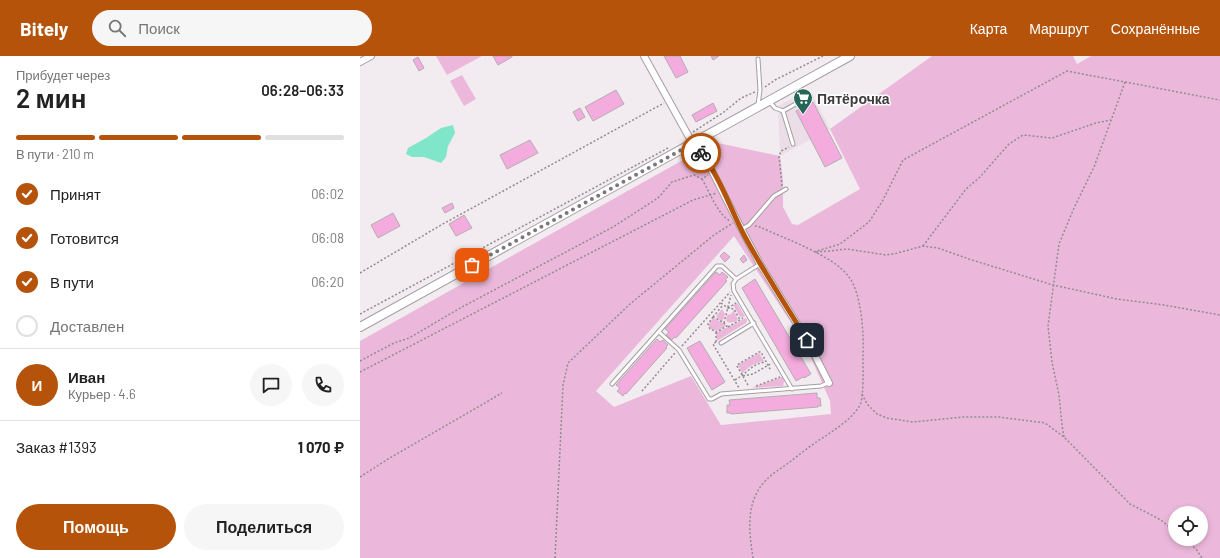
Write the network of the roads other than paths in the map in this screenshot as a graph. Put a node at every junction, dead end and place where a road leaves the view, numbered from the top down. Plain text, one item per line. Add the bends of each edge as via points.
1 (372, 56) edge
2 (644, 56) edge
3 (850, 56) edge
4 (758, 59) dead end
5 (360, 62) edge
6 (810, 96) dead end
7 (769, 101) junction
8 (758, 107) junction
9 (782, 111) junction
10 (694, 143) junction
11 (793, 144) road end
12 (786, 189) dead end
13 (741, 229) junction
14 (760, 264) junction
15 (736, 279) junction
16 (754, 323) junction
17 (360, 327) edge
18 (659, 332) junction
19 (721, 343) dead end
20 (829, 383) joint
21 (612, 384) dead end
22 (792, 389) junction

1 - 5 street
2 - 10 street
3 - 7 street
4 - 8 lane
6 - 9 lane
7 - 8 street
7 - 9 lane
8 - 10 street
9 - 11 lane
10 - 13 street via 713,172
10 - 17 street
12 - 13 lane via 774,196 749,225
13 - 14 street
14 - 15 lane
14 - 20 street via 807,340
15 - 16 lane via 733,284 734,290
15 - 18 lane via 722,266 717,266
16 - 19 lane
16 - 22 lane
18 - 21 lane
18 - 22 lane via 678,350 709,399 721,394
20 - 22 lane

